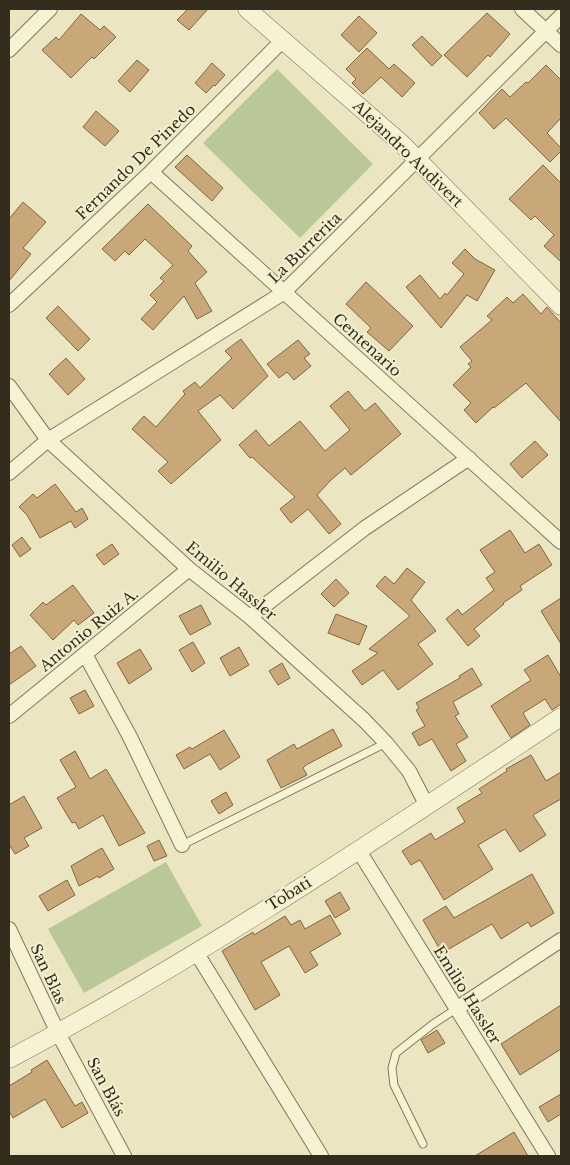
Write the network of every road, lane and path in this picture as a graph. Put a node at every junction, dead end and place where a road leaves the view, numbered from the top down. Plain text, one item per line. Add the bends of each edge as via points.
1 (50, 9) edge
2 (247, 9) edge
3 (522, 9) edge
4 (561, 16) edge
5 (546, 30) junction
6 (283, 40) junction
7 (561, 45) edge
8 (9, 50) edge
9 (417, 160) junction
10 (151, 172) junction
11 (283, 293) junction
12 (9, 305) edge
13 (561, 306) edge
14 (9, 386) edge
15 (48, 440) junction
16 (468, 458) junction
17 (9, 474) edge
18 (561, 542) edge
19 (189, 569) junction
20 (250, 617) junction
21 (85, 654) junction
22 (9, 716) edge
23 (561, 717) edge
24 (386, 743) junction
25 (427, 806) junction
26 (182, 845) joint
27 (359, 850) junction
28 (9, 929) edge
29 (561, 940) edge
30 (196, 952) junction
31 (456, 1010) junction
32 (58, 1033) junction
33 (9, 1059) edge
34 (423, 1144) dead end
35 (124, 1156) edge
36 (321, 1156) edge
37 (548, 1156) edge

1 - 8 street
2 - 6 street, Alejandro Audivert
3 - 5 street
4 - 5 street, La Burrerita
5 - 7 street
5 - 9 street, La Burrerita
6 - 9 street, Alejandro Audivert
6 - 10 street, Fernando De Pinedo
9 - 11 street, La Burrerita
9 - 13 street, Alejandro Audivert
10 - 11 street, Centenario
10 - 12 street, Fernando De Pinedo
11 - 15 street, La Burrerita
11 - 16 street, Centenario
14 - 15 street, Emilio Hassler
15 - 17 street, La Burrerita
15 - 19 street, Emilio Hassler
16 - 18 street, Centenario
16 - 20 street via 365,528
19 - 20 street, Emilio Hassler
19 - 21 street, Antonio Ruiz A.
20 - 24 street, Emilio Hassler
21 - 22 street, Antonio Ruiz A.
21 - 26 street via 130,737
23 - 25 street, Tobati
24 - 25 street, Emilio Hassler via 409,771
24 - 26 lane
25 - 27 street, Tobati
27 - 30 street, Tobati
27 - 31 street, Emilio Hassler
28 - 32 street, San Blas
29 - 31 street
30 - 32 street, Tobati
30 - 36 street
31 - 34 lane via 396,1052 392,1068 394,1085
31 - 37 street, Emilio Hassler
32 - 33 street, Tobati
32 - 35 street, San Blás

